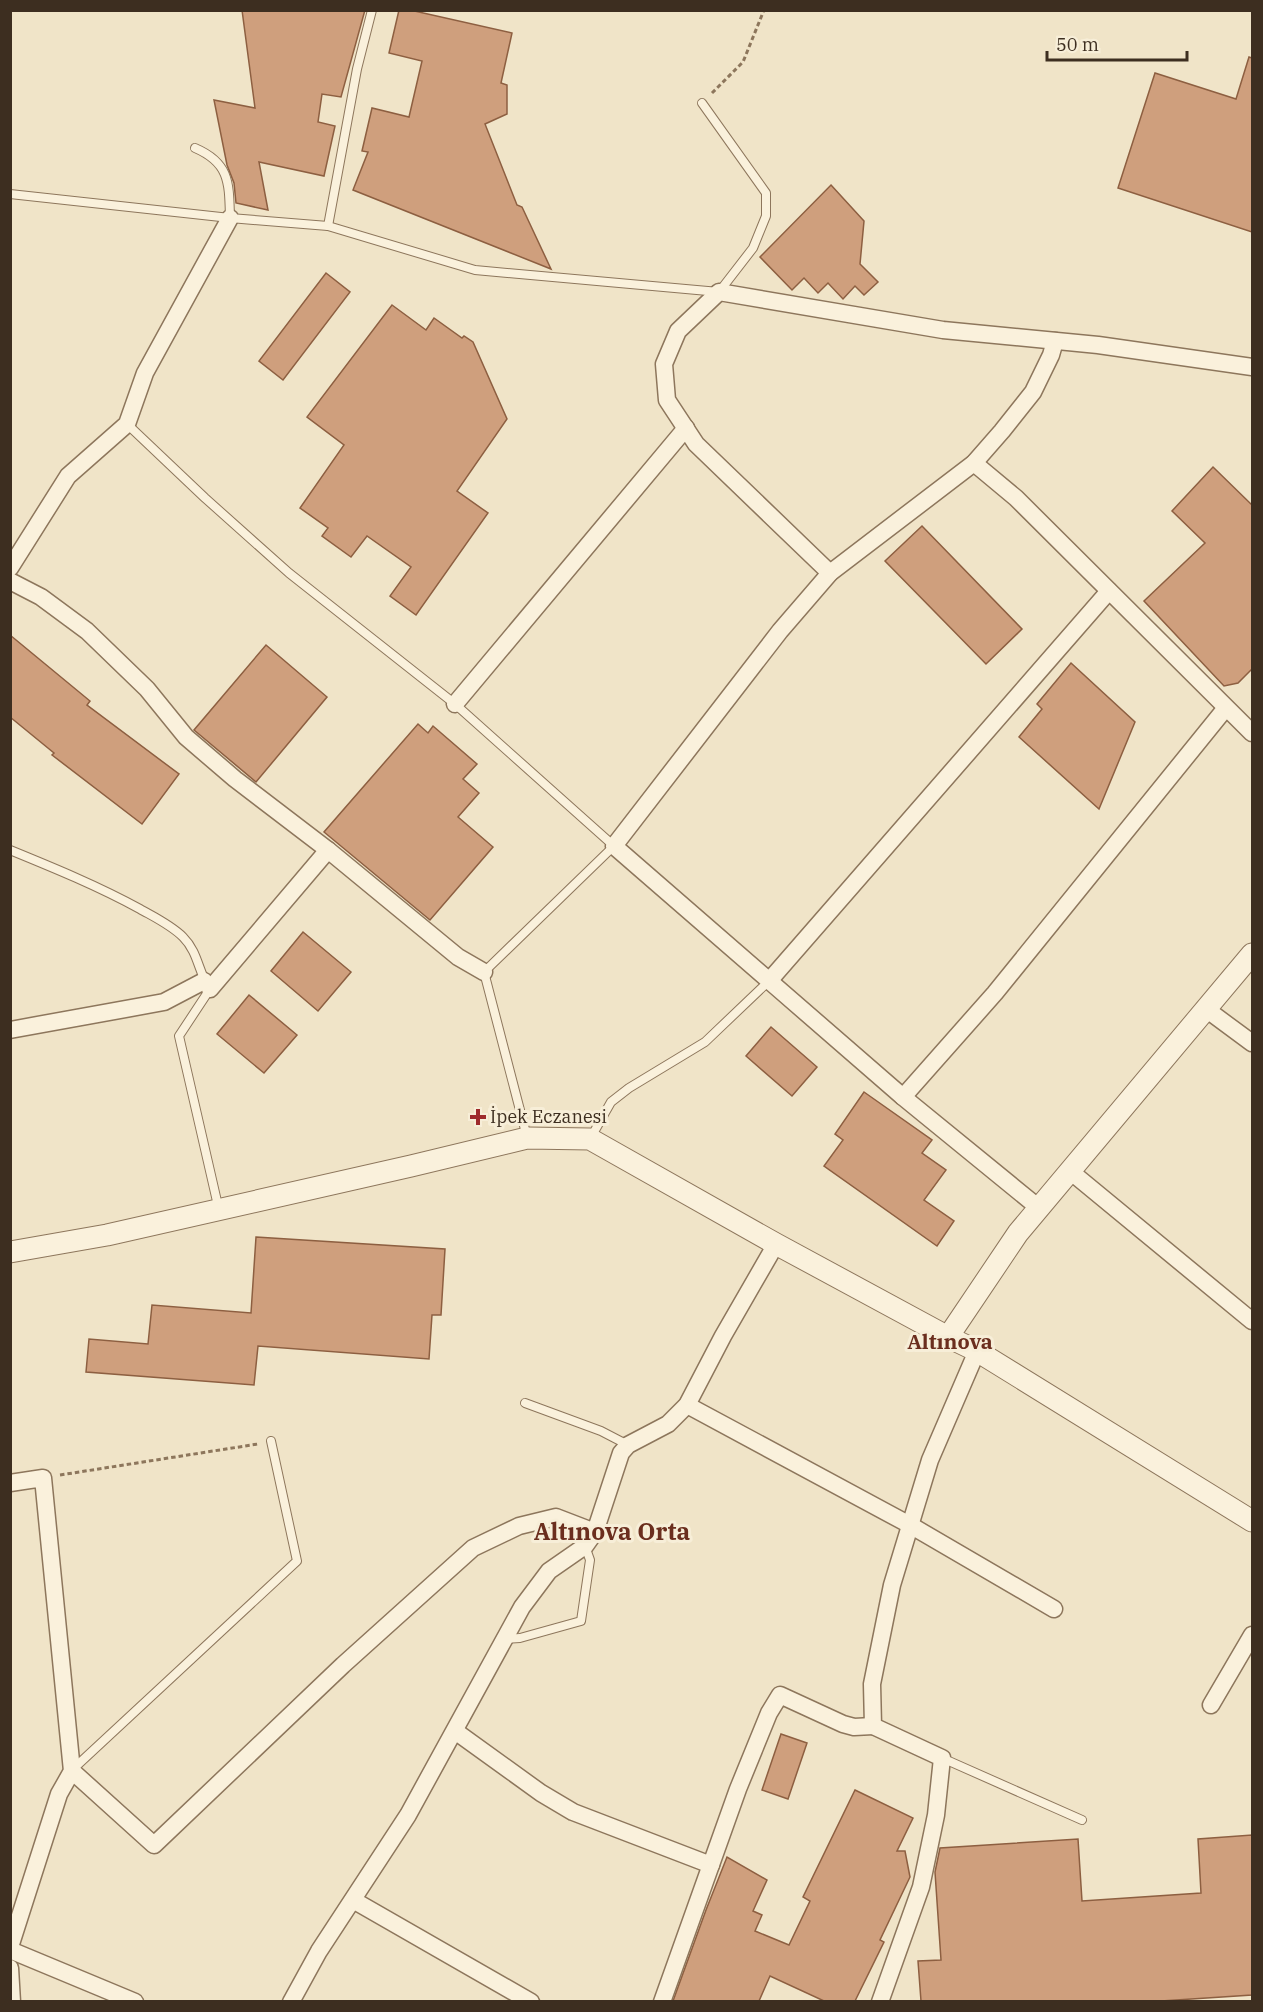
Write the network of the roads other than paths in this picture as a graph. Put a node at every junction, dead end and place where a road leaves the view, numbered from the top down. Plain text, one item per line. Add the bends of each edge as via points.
1 (372, 10) edge
2 (702, 102) road end
3 (195, 148) dead end
4 (10, 194) edge
5 (230, 218) junction
6 (327, 226) junction
7 (719, 292) junction
8 (1055, 341) junction
9 (1252, 367) edge
10 (127, 424) junction
11 (686, 428) junction
12 (974, 463) junction
13 (10, 568) edge
14 (830, 573) junction
15 (10, 581) edge
16 (1109, 591) junction
17 (455, 704) junction
18 (1226, 708) junction
19 (1252, 734) edge
20 (614, 846) junction
21 (10, 850) edge
22 (328, 850) junction
23 (1252, 954) edge
24 (484, 972) junction
25 (769, 981) junction
26 (207, 985) junction
27 (1206, 1009) junction
28 (10, 1030) edge
29 (1252, 1043) edge
30 (903, 1097) junction
31 (527, 1138) junction
32 (590, 1139) junction
33 (1070, 1171) junction
34 (1039, 1208) junction
35 (219, 1210) junction
36 (776, 1245) junction
37 (10, 1252) edge
38 (1252, 1321) edge
39 (948, 1337) junction
40 (977, 1351) junction
41 (525, 1403) dead end
42 (687, 1405) junction
43 (271, 1442) road end
44 (628, 1445) junction
45 (10, 1483) edge
46 (1252, 1521) edge
47 (910, 1525) junction
48 (594, 1532) junction
49 (585, 1546) junction
50 (1054, 1609) dead end
51 (1252, 1635) edge
52 (505, 1639) junction
53 (1211, 1705) dead end
54 (873, 1726) junction
55 (455, 1731) junction
56 (942, 1758) junction
57 (72, 1771) junction
58 (1082, 1820) dead end
59 (711, 1865) junction
60 (353, 1900) junction
61 (10, 1948) edge
62 (10, 1968) edge
63 (12, 2001) edge
64 (135, 2001) edge
65 (291, 2001) edge
66 (531, 2001) edge
67 (662, 2001) edge
68 (880, 2001) edge

1 - 6 lane
2 - 7 lane via 766,193 766,216 753,248
3 - 5 lane via 221,165 229,193
4 - 5 lane
5 - 6 lane
5 - 10 street via 145,373
6 - 7 lane via 475,270
7 - 8 street via 943,330
7 - 11 street via 678,331 664,364 668,400
8 - 9 street
8 - 12 street via 1033,392
10 - 13 street via 68,476
10 - 17 lane via 289,573
11 - 14 street via 696,444
11 - 17 street
12 - 14 street
12 - 16 street via 1016,498
14 - 20 street via 780,631
15 - 22 street via 41,597 87,631 147,689 186,737
16 - 18 street
16 - 25 street
17 - 20 lane
18 - 19 street
18 - 30 street via 994,993
20 - 24 lane
20 - 25 street
21 - 26 lane via 106,890 160,920 183,937 197,957
22 - 24 street via 458,957
22 - 26 street
23 - 27 street
24 - 31 lane
25 - 30 street
25 - 32 lane via 705,1042 611,1102
26 - 28 street via 164,1002
26 - 35 lane via 179,1035
27 - 29 street
27 - 33 street
30 - 34 street
31 - 32 street
31 - 35 street
32 - 36 street
33 - 34 street
33 - 38 street
34 - 39 street
35 - 37 street
36 - 39 street
36 - 42 street
39 - 40 street
40 - 46 street
40 - 47 street via 930,1460
41 - 44 lane
42 - 44 street via 668,1424
42 - 47 street
43 - 57 lane via 297,1561
44 - 48 street via 621,1453
45 - 57 street via 43,1478
47 - 50 street
47 - 54 street via 892,1586 873,1684
48 - 49 street
48 - 57 street via 556,1517 519,1526 473,1548 334,1673 154,1845
49 - 52 street via 549,1572 522,1607
49 - 52 lane via 590,1560 581,1622
51 - 53 street
52 - 55 street
54 - 56 street
54 - 59 street via 843,1724 780,1695 769,1713
55 - 59 street via 573,1812
55 - 60 street via 408,1815
56 - 58 lane
56 - 68 street via 936,1815 921,1887
57 - 61 street via 59,1794
59 - 67 street
60 - 65 street
60 - 66 street
61 - 64 street
62 - 63 street

